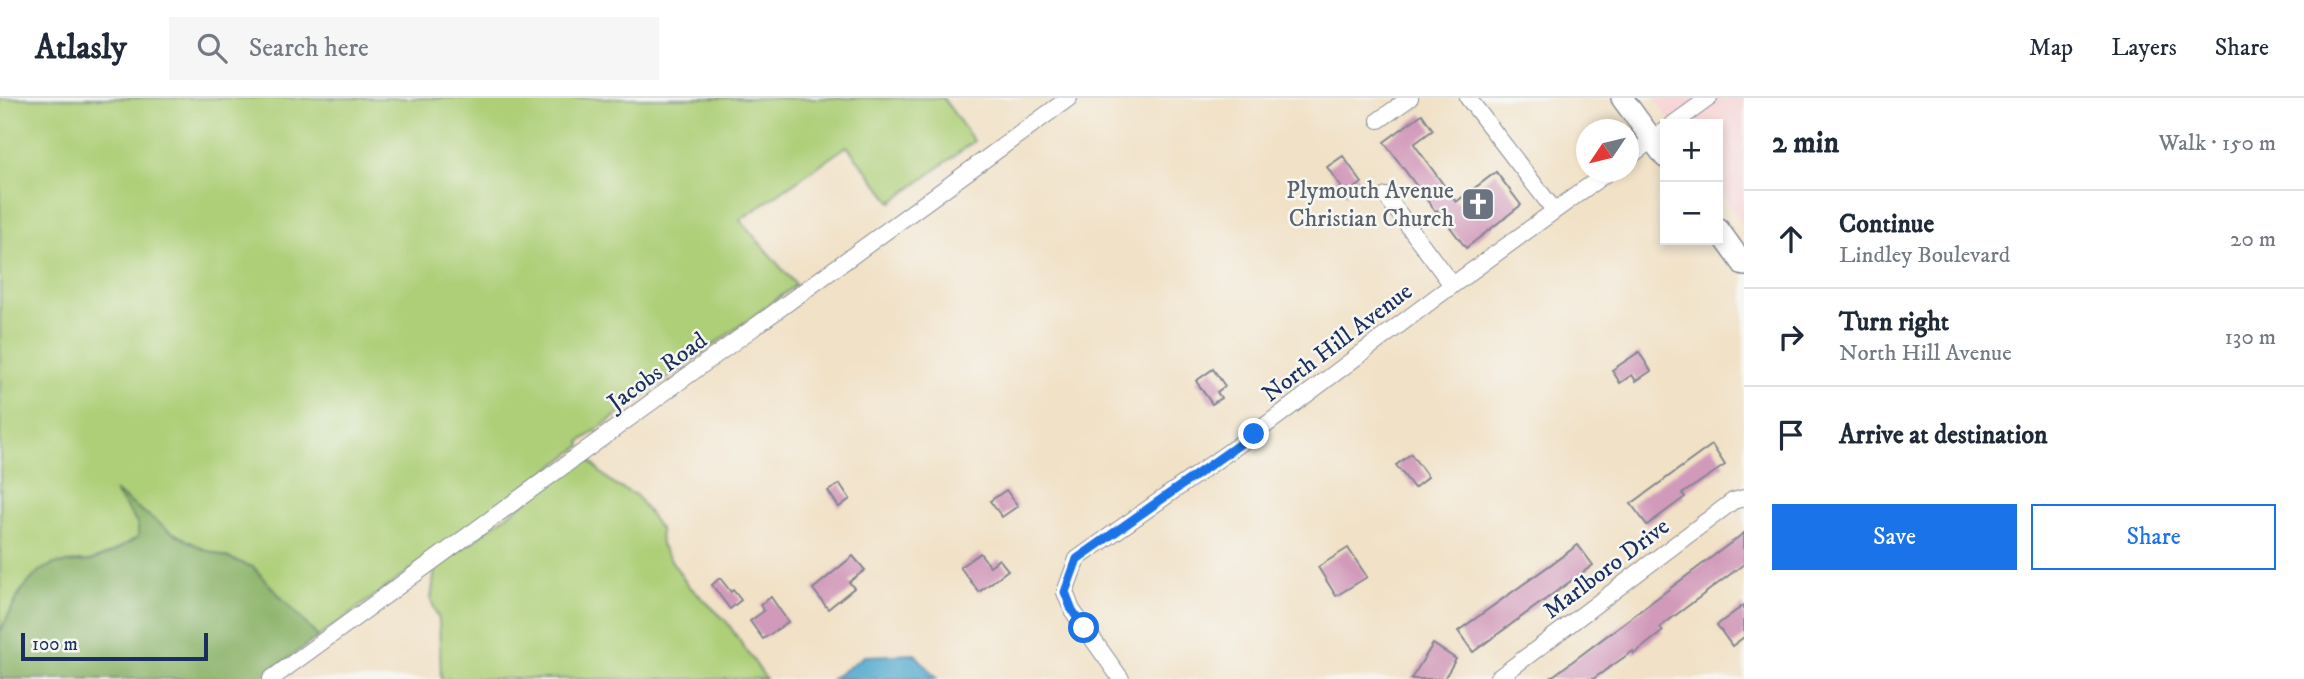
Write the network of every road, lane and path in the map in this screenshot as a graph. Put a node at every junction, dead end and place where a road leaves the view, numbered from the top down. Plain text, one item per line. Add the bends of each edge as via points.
1 (1069, 98) edge
2 (1410, 98) edge
3 (1468, 98) edge
4 (1622, 98) edge
5 (1709, 98) edge
6 (1680, 119) edge
7 (1379, 120) dead end
8 (1659, 135) edge
9 (1639, 150) edge
10 (1594, 182) edge
11 (1386, 196) dead end
12 (1554, 210) junction
13 (1723, 235) edge
14 (1742, 258) edge
15 (1452, 285) junction
16 (1744, 498) edge
17 (271, 679) edge
18 (1121, 679) edge
19 (1497, 679) edge

1 - 17 street, Jacobs Road
2 - 7 street
3 - 12 street
4 - 8 main road
5 - 6 street
8 - 9 street
10 - 12 street, North Hill Avenue
11 - 15 street
12 - 15 street, North Hill Avenue
13 - 14 main road
15 - 18 street, North Hill Avenue via 1077,559 1065,592 1072,610
16 - 19 street, Marlboro Drive via 1733,500

